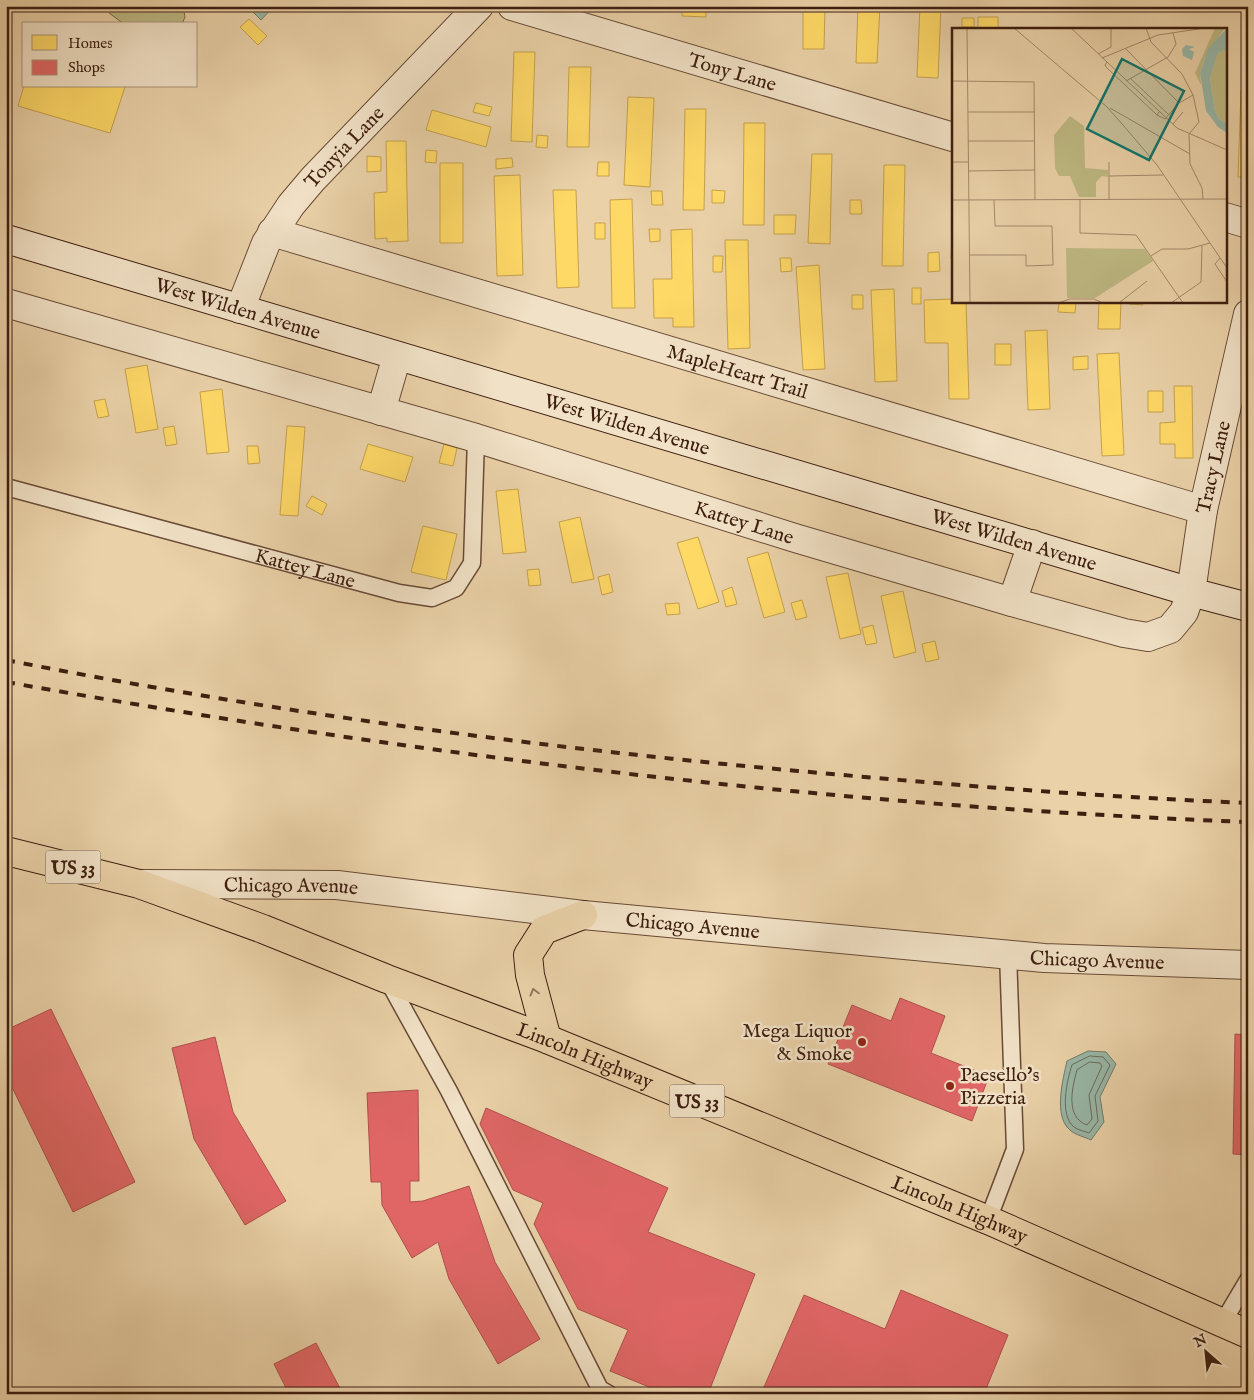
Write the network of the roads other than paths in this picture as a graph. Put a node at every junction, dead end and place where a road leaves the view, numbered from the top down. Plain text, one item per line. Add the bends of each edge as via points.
1 (479, 6) edge
2 (512, 6) edge
3 (952, 137) edge
4 (1226, 218) edge
5 (1248, 224) edge
6 (272, 232) junction
7 (6, 239) edge
8 (6, 303) edge
9 (240, 309) junction
10 (1248, 314) edge
11 (397, 356) junction
12 (381, 411) junction
13 (476, 438) junction
14 (6, 487) edge
15 (1203, 510) junction
16 (1032, 544) junction
17 (1191, 592) junction
18 (1012, 602) junction
19 (1248, 607) edge
20 (6, 850) edge
21 (139, 884) junction
22 (583, 915) junction
23 (1008, 954) junction
24 (1248, 965) edge
25 (387, 979) junction
26 (547, 1039) junction
27 (988, 1220) junction
28 (1248, 1280) edge
29 (1222, 1322) junction
30 (1248, 1334) edge
31 (600, 1392) edge

1 - 6 street, Tonyia Lane via 313,179
2 - 3 street, Tony Lane
4 - 5 street
6 - 9 street, Tonyia Lane via 260,254
6 - 15 street, MapleHeart Trail
7 - 9 street, West Wilden Avenue
8 - 12 street, Kattey Lane
9 - 11 street, West Wilden Avenue
10 - 15 street, Tracy Lane
11 - 12 street
11 - 16 street, West Wilden Avenue
12 - 13 street, Kattey Lane
13 - 14 lane, Kattey Lane via 472,563 456,588 432,598 398,593
13 - 18 street, Kattey Lane
15 - 17 street, Tracy Lane
16 - 17 street, West Wilden Avenue
16 - 18 street
17 - 18 street, Kattey Lane via 1184,612 1170,629 1148,637 1124,634
17 - 19 street, West Wilden Avenue
20 - 21 highway, US 33
21 - 22 street, Chicago Avenue via 337,885
21 - 25 highway, Lincoln Highway / US 33 via 263,928
22 - 23 street, Chicago Avenue
26 -> 22 highway via 528,955 544,930
23 - 24 street, Chicago Avenue
23 - 27 lane via 1015,1148
25 - 26 highway, Lincoln Highway / US 33
25 - 31 lane via 448,1091
26 - 27 highway, Lincoln Highway / US 33
27 - 29 highway, Lincoln Highway / US 33
28 - 29 lane
29 - 30 highway, Lincoln Highway / US 33

